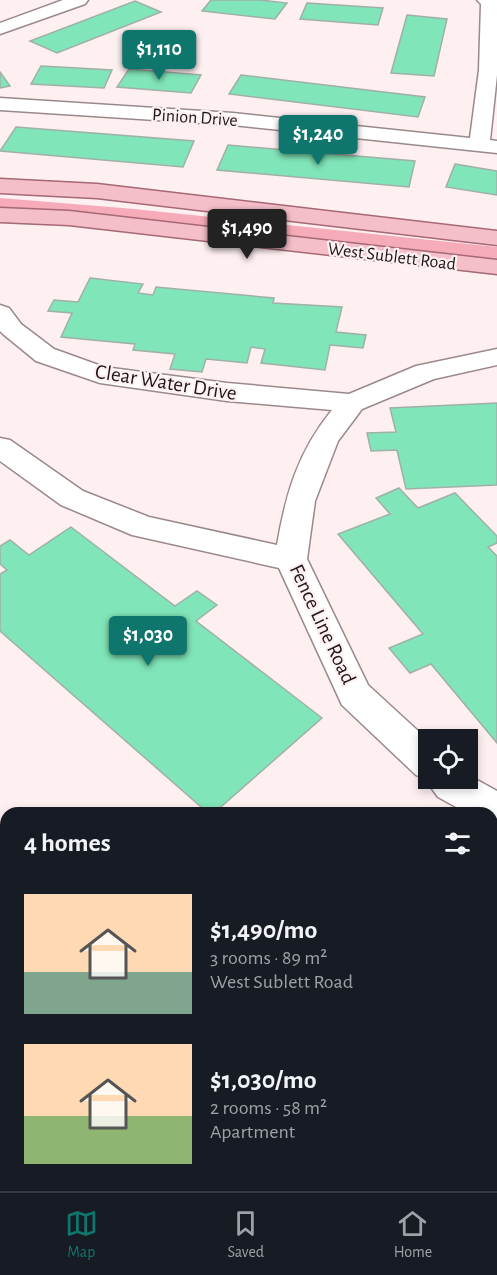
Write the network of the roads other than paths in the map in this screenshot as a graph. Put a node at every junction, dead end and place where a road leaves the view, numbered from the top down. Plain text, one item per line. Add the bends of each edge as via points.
1 (79, 0) edge
2 (488, 0) edge
3 (0, 29) edge
4 (0, 104) edge
5 (488, 146) edge
6 (0, 186) edge
7 (0, 215) edge
8 (497, 238) edge
9 (497, 267) edge
10 (0, 313) edge
11 (497, 357) edge
12 (352, 403) junction
13 (0, 447) edge
14 (291, 559) junction
15 (418, 754) edge
16 (458, 789) edge
17 (491, 807) edge

1 - 3 lane
2 - 5 lane
4 - 5 lane, Pinion Drive via 233,119
6 - 8 main road, West Sublett Road via 97,191
7 - 9 main road, West Sublett Road via 69,218
10 - 12 lane, Clear Water Drive via 12,329 45,354 100,375
11 - 12 lane, Fence Line Road via 426,372
12 - 14 lane, Fence Line Road via 324,439 300,501
13 - 14 lane via 72,498 143,527
14 - 15 lane, Fence Line Road via 356,695
16 - 17 lane

